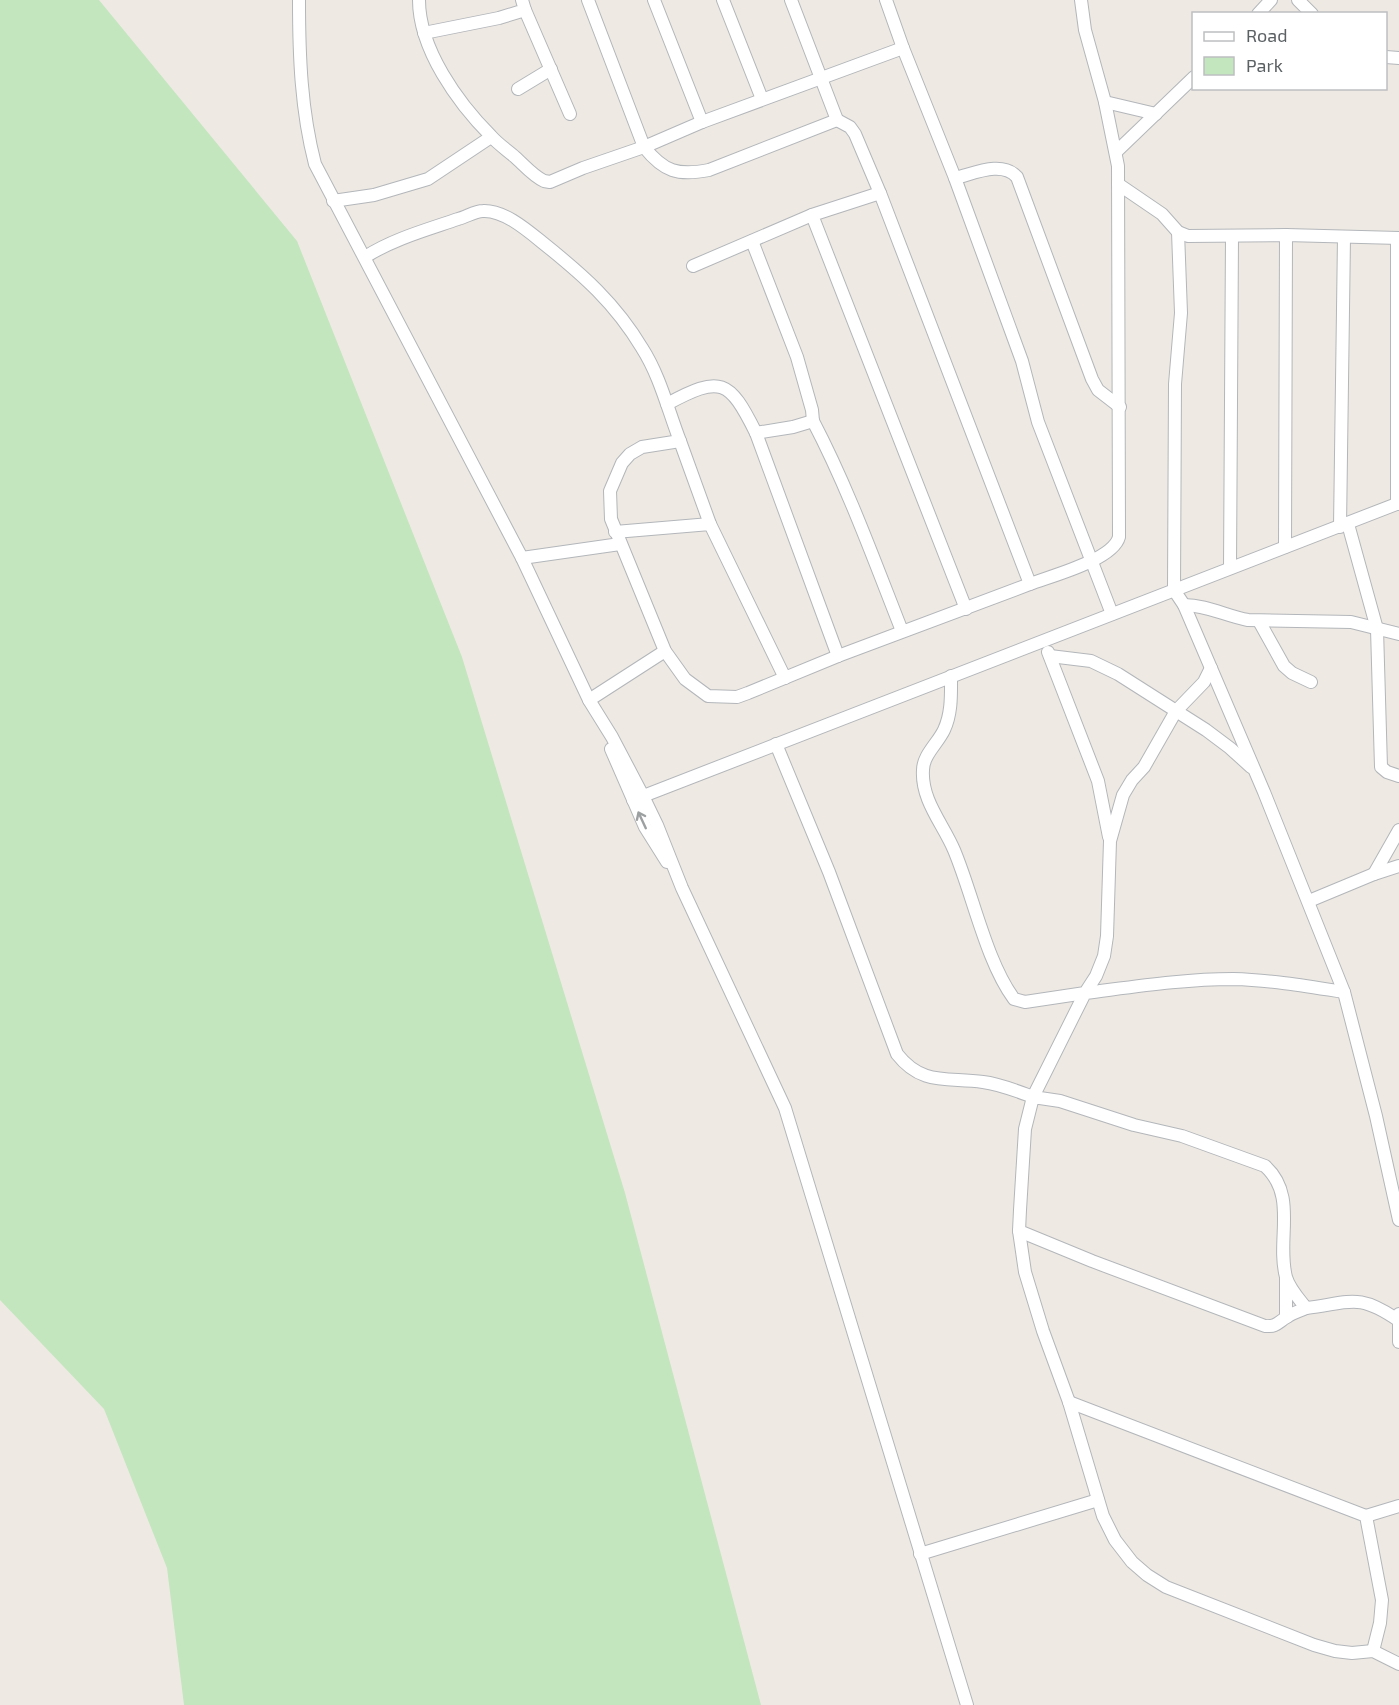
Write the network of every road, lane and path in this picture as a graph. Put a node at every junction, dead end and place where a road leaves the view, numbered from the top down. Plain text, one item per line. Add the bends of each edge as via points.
1 (299, 0) edge
2 (419, 0) edge
3 (588, 0) edge
4 (654, 0) edge
5 (723, 0) edge
6 (791, 0) edge
7 (886, 0) edge
8 (1081, 0) edge
9 (1271, 0) edge
10 (1298, 0) edge
11 (524, 5) edge
12 (1260, 12) edge
13 (1310, 12) edge
14 (424, 33) junction
15 (903, 48) junction
16 (551, 69) junction
17 (822, 76) junction
18 (1192, 79) edge
19 (518, 89) dead end
20 (762, 99) junction
21 (1105, 102) junction
22 (570, 114) dead end
23 (1156, 114) junction
24 (837, 120) junction
25 (702, 122) junction
26 (491, 137) junction
27 (644, 147) junction
28 (1116, 152) junction
29 (955, 178) junction
30 (1118, 184) junction
31 (880, 193) junction
32 (333, 201) junction
33 (812, 215) junction
34 (1178, 232) junction
35 (1286, 235) junction
36 (1232, 236) junction
37 (1344, 237) junction
38 (1398, 238) edge
39 (752, 241) junction
40 (365, 257) junction
41 (693, 266) dead end
42 (667, 404) junction
43 (1120, 407) junction
44 (813, 421) junction
45 (756, 433) junction
46 (680, 441) junction
47 (1398, 503) edge
48 (710, 524) junction
49 (1344, 525) junction
50 (615, 532) junction
51 (620, 544) junction
52 (1285, 548) junction
53 (522, 558) junction
54 (1091, 561) junction
55 (1230, 568) junction
56 (1030, 584) junction
57 (1174, 590) junction
58 (1184, 605) junction
59 (966, 609) junction
60 (1112, 614) junction
61 (1259, 621) junction
62 (1377, 629) junction
63 (902, 631) junction
64 (1399, 634) edge
65 (1043, 641) junction
66 (665, 651) junction
67 (838, 656) junction
68 (1050, 656) junction
69 (1211, 668) junction
70 (951, 676) junction
71 (785, 678) junction
72 (1311, 682) dead end
73 (589, 700) junction
74 (1176, 711) junction
75 (602, 722) junction
76 (776, 744) junction
77 (1256, 772) junction
78 (1399, 776) edge
79 (634, 777) junction
80 (660, 789) junction
81 (638, 798) junction
82 (654, 817) junction
83 (1399, 831) edge
84 (1110, 841) junction
85 (1399, 866) edge
86 (1374, 874) junction
87 (682, 888) junction
88 (1309, 901) junction
89 (1344, 992) junction
90 (1085, 993) junction
91 (1033, 1097) junction
92 (1399, 1220) edge
93 (1019, 1231) junction
94 (1286, 1278) junction
95 (1306, 1308) junction
96 (1286, 1317) junction
97 (1398, 1317) edge
98 (1399, 1342) edge
99 (1069, 1402) junction
100 (1098, 1500) junction
101 (1399, 1506) edge
102 (1366, 1516) junction
103 (920, 1554) junction
104 (1373, 1651) junction
105 (1399, 1664) edge
106 (967, 1705) edge

1 - 32 street via 307,133 315,164
2 - 14 street
3 - 27 street
4 - 25 street
5 - 20 street
6 - 17 street
7 - 15 street
8 - 21 street
9 - 12 street
10 - 13 street
11 - 14 street via 499,18
11 - 16 street
14 - 26 street via 450,87
15 - 17 street
15 - 29 street
16 - 19 street
16 - 22 street
17 - 20 street
17 - 24 street
18 - 23 street
20 - 25 street
21 - 23 street
21 - 28 street
23 - 28 street
24 - 27 street via 709,170 691,173 656,162
24 - 31 street via 855,134
25 - 27 street
26 - 27 street via 539,179 550,182
26 - 32 street via 428,179 374,195
28 - 30 street
29 - 43 street via 995,169 1017,177 1092,379 1098,390
29 - 54 street via 1022,361 1038,422
30 - 34 street via 1162,214
30 - 43 street
31 - 33 street
31 - 56 street
32 - 40 street
33 - 39 street
33 - 59 street
34 - 36 street via 1188,236
34 - 57 street via 1181,313 1175,384
35 - 36 street
35 - 37 street
35 - 52 street
36 - 55 street
37 - 38 street
37 - 49 street
38 - 47 street
39 - 41 street
39 - 44 street via 797,357
40 - 42 street via 379,248 482,210 505,217 564,259 606,299 643,349
40 - 53 street
42 - 45 street via 696,389 722,387 734,393
42 - 46 street
43 - 54 street via 1119,537 1114,547
44 - 45 street
44 - 63 street via 849,497
45 - 67 street
46 - 48 street
46 - 50 street via 642,447 622,463 609,491
47 - 49 street
48 - 50 street
48 - 71 street
49 - 52 street
49 - 62 street
50 - 51 street
51 - 53 street
51 - 66 street
52 - 55 street
53 - 73 street
54 - 56 street
54 - 60 street
55 - 57 street
56 - 59 street
57 - 58 street
57 - 60 street
58 - 61 street
58 - 69 street
59 - 63 street
60 - 65 street
61 - 62 street via 1352,622
61 - 72 street via 1284,666
62 - 64 street
62 - 78 street via 1381,767
63 - 67 street
65 - 68 street
65 - 70 street
66 - 71 street via 685,679 708,696 737,697
66 - 73 street
67 - 71 street
68 - 74 street via 1091,661
68 - 84 street via 1098,782
69 - 74 street via 1204,682
69 - 77 street
70 - 76 street
70 - 90 street via 947,722 922,767 923,781 995,962 1010,994 1019,1002
73 - 75 street
74 - 77 street via 1230,748
74 - 84 street via 1123,795
75 - 79 street
75 - 81 street
76 - 80 street
76 - 91 street via 897,1054 919,1075 985,1082
77 - 88 street
79 - 80 street
79 - 81 street
80 - 81 street
80 - 82 street via 653,807
81 - 82 street
87 -> 81 street via 645,827
82 - 87 street
83 - 86 street
84 - 90 street via 1104,956
85 - 86 street
86 - 88 street
87 - 103 street via 785,1108
88 - 89 street
89 - 90 street via 1232,979
89 - 92 street
90 - 91 street
91 - 93 street via 1025,1129
91 - 94 street via 1182,1136 1265,1166 1275,1175 1282,1191
93 - 96 street via 1265,1326 1280,1324
93 - 99 street via 1025,1272
94 - 95 street
94 - 96 street
95 - 96 street
95 - 97 street via 1342,1301 1361,1302
97 - 98 street
99 - 100 street
99 - 102 street
100 - 103 street
100 - 104 street via 1115,1540 1132,1562 1166,1587 1314,1645 1352,1653
101 - 102 street
102 - 104 street via 1382,1600
103 - 106 street
104 - 105 street

